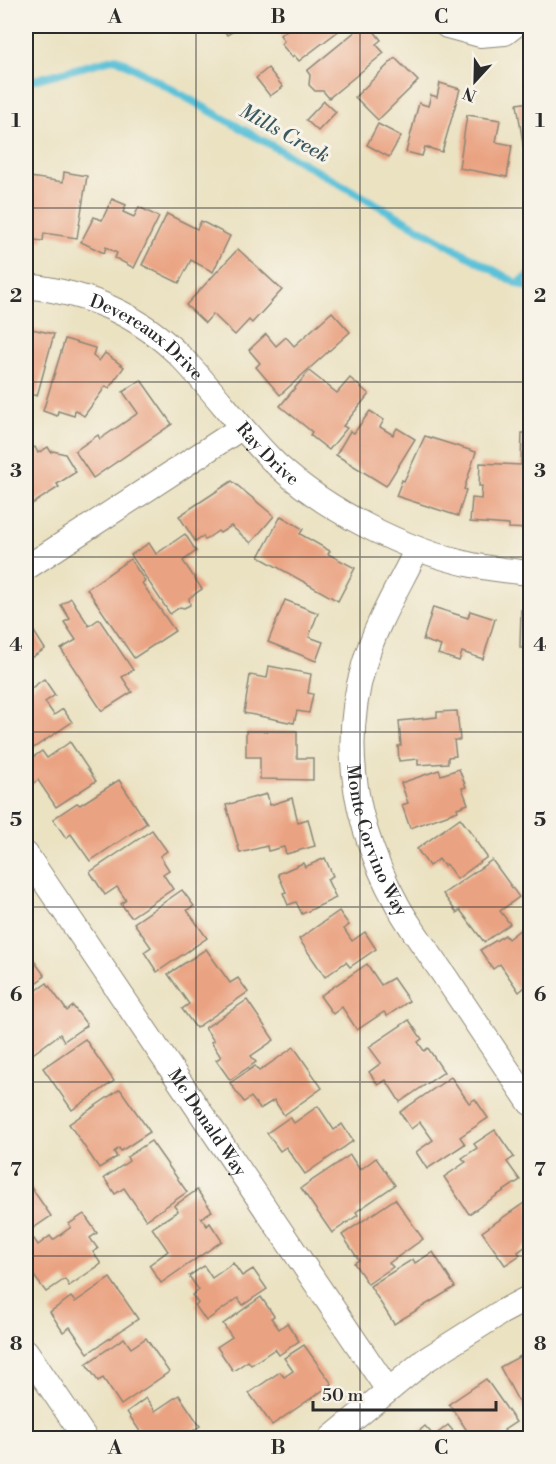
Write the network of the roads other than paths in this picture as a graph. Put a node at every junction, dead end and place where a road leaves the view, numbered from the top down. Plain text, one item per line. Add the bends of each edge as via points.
1 (447, 26) edge
2 (514, 26) edge
3 (26, 286) edge
4 (241, 428) junction
5 (417, 549) junction
6 (26, 568) edge
7 (531, 573) edge
8 (26, 854) edge
9 (531, 1103) edge
10 (531, 1297) edge
11 (26, 1351) edge
12 (388, 1390) junction
13 (85, 1438) edge
14 (331, 1438) edge

1 - 2 street via 480,35 505,33
3 - 4 street, Devereaux Drive via 60,290 105,304 146,327 182,358
4 - 5 street, Ray Drive via 277,465 317,495
4 - 6 street, Ray Drive
5 - 7 street, Ray Drive via 472,565
5 - 9 street, Monte Corvino Way via 376,628 363,667 354,709 352,756 357,803 373,853 399,907
8 - 12 street, Mc Donald Way
10 - 12 street via 424,1360
11 - 13 street
12 - 14 street

